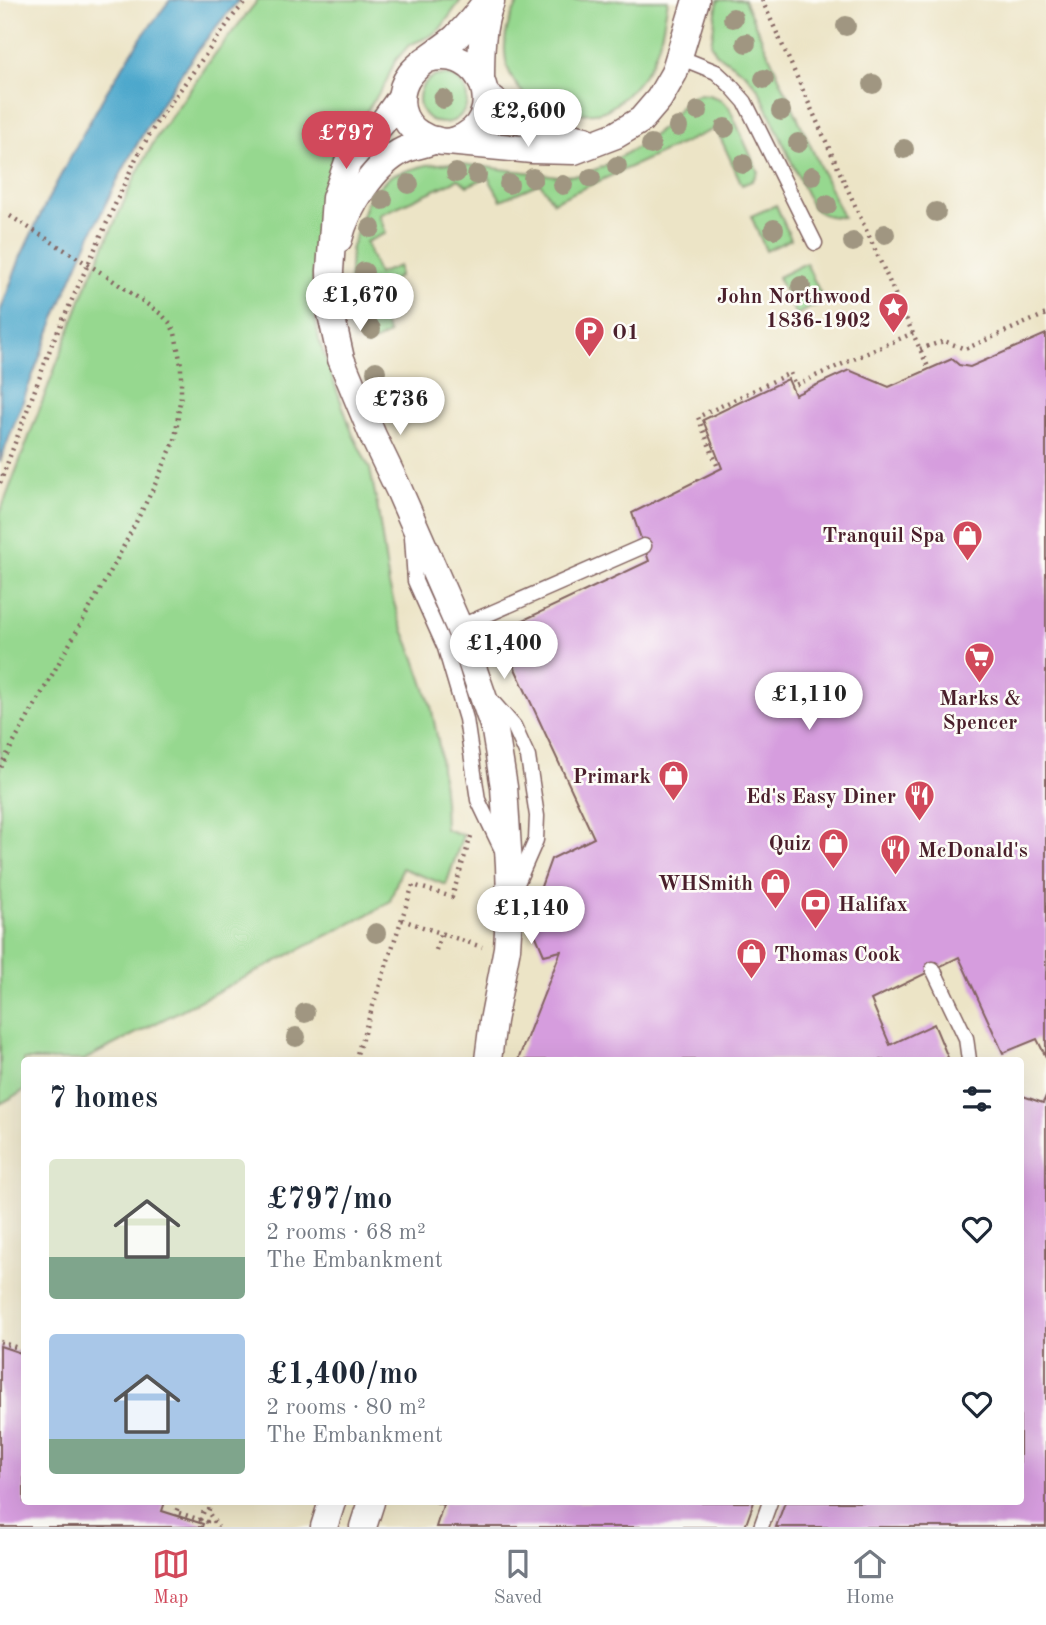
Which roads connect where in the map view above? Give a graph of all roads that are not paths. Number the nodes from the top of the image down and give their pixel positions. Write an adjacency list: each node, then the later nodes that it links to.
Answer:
1 (490, 0): 4 (street); 5 (street)
2 (696, 0): 3 (street)
3 (680, 57): 8 (street); 9 (lane)
4 (425, 61): 5 (street); 6 (street)
5 (484, 88): 7 (street); 8 (street)
6 (401, 97): 7 (street); 10 (street)
7 (442, 141): 8 (street); 10 (street)
8 (597, 142)
9 (815, 243)
10 (330, 271): 11 (street)
11 (411, 520): 13 (street); 15 (lane)
12 (644, 546): 13 (lane)
13 (459, 627): 14 (street)
14 (482, 689): 15 (street); 16 (lane)
15 (509, 865): 16 (street)
16 (510, 898): 18 (street)
17 (933, 969): 21 (lane)
18 (493, 1021): 19 (street); 20 (street)
19 (478, 1057)
20 (488, 1057)
21 (969, 1057)
22 (331, 1505): 25 (street)
23 (370, 1505): 26 (street)
24 (769, 1505): 27 (lane)
25 (324, 1527)
26 (363, 1527)
27 (761, 1527)

